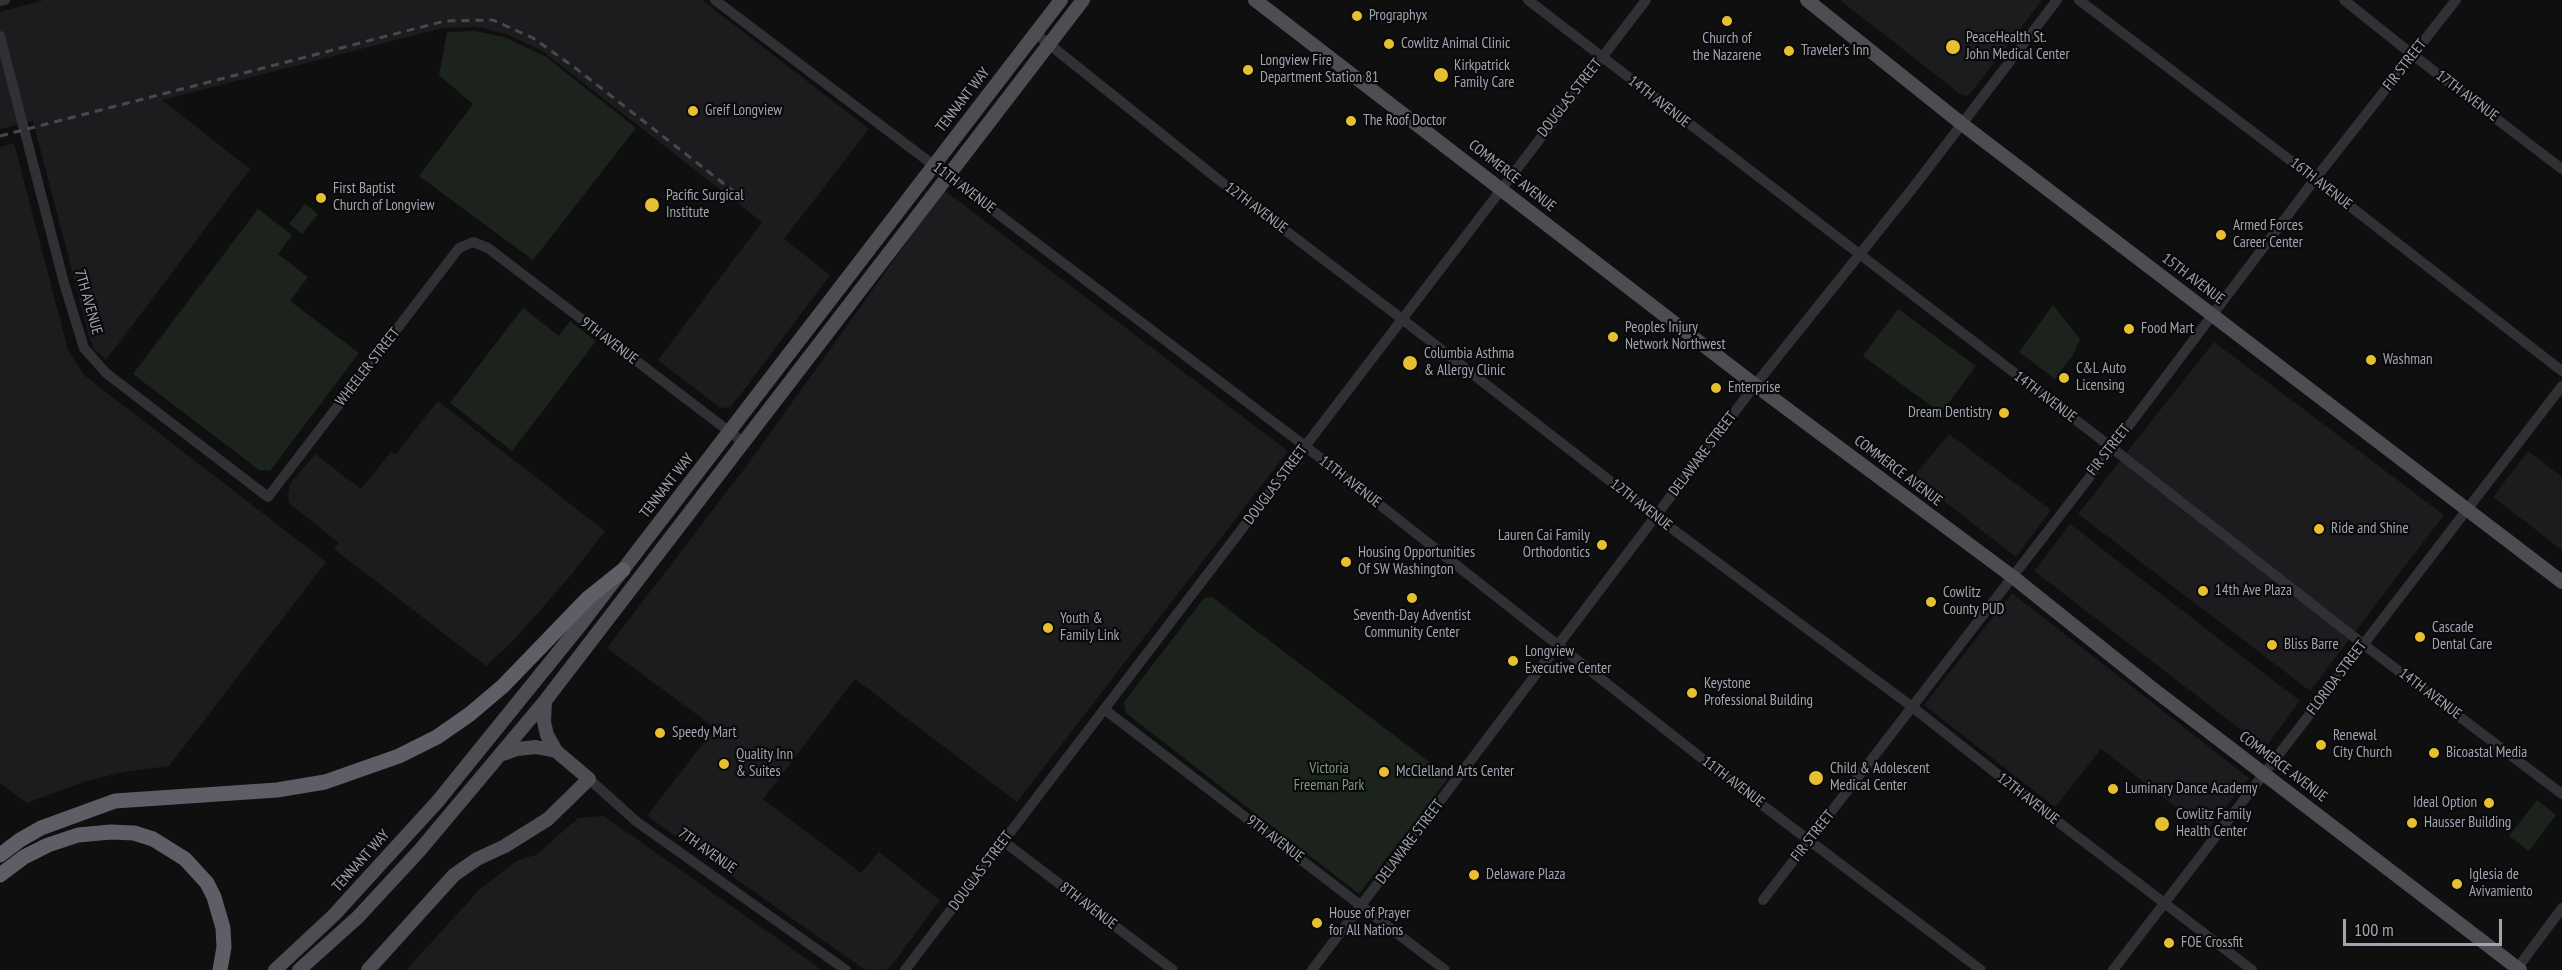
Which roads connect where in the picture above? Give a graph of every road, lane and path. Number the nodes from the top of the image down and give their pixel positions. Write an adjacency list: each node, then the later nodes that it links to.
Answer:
1 (5, 0): 13 (street)
2 (715, 0): 20 (street, 11TH AVENUE)
3 (1061, 0): 14 (main road, TENNANT WAY)
4 (1083, 0): 16 (main road)
5 (1255, 0): 24 (main road, COMMERCE AVENUE)
6 (1528, 0): 18 (street, 14TH AVENUE)
7 (1646, 0): 18 (street, DOUGLAS STREET)
8 (1807, 0): 19 (main road, 15TH AVENUE)
9 (2057, 0): 19 (street, DELAWARE STREET)
10 (2079, 0): 23 (street, 16TH AVENUE)
11 (2344, 0): 17 (street, 17TH AVENUE)
12 (2456, 0): 17 (street, FIR STREET)
13 (0, 1)
14 (1035, 33): 16 (street, 12TH AVENUE); 20 (main road, TENNANT WAY)
15 (0, 36): 36 (street, 7TH AVENUE)
16 (1049, 44): 22 (main road); 28 (street, 12TH AVENUE)
17 (2413, 55): 21 (street, 17TH AVENUE); 23 (street, FIR STREET)
18 (1602, 58): 24 (street, DOUGLAS STREET); 26 (street, 14TH AVENUE)
19 (1962, 124): 26 (street, DELAWARE STREET); 27 (main road, 15TH AVENUE)
20 (934, 165): 22 (street, 11TH AVENUE); 32 (main road, TENNANT WAY)
21 (2562, 169)
22 (948, 176): 33 (main road); 34 (street, 11TH AVENUE)
23 (2315, 179): 27 (street, FIR STREET); 29 (street, 16TH AVENUE)
24 (1501, 188): 28 (street, DOUGLAS STREET); 30 (main road, COMMERCE AVENUE)
25 (473, 242): 32 (street, 9TH AVENUE); 36 (street, WHEELER STREET)
26 (1859, 255): 30 (street, DELAWARE STREET); 35 (street, 14TH AVENUE)
27 (2213, 314): 35 (street, FIR STREET); 37 (main road, 15TH AVENUE)
28 (1402, 319): 34 (street, DOUGLAS STREET); 38 (street, 12TH AVENUE)
29 (2562, 371)
30 (1755, 385): 38 (street, DELAWARE STREET); 40 (main road, COMMERCE AVENUE)
31 (2562, 386): 37 (street, FLORIDA STREET)
32 (729, 432): 33 (street, 9TH AVENUE); 39 (main road, TENNANT WAY)
33 (743, 442): 44 (main road)
34 (1305, 446): 43 (street, 11TH AVENUE); 46 (street, DOUGLAS STREET)
35 (2112, 448): 40 (street, FIR STREET); 42 (street, 14TH AVENUE)
36 (268, 497)
37 (2466, 510): 41 (main road, 15TH AVENUE); 42 (street, FLORIDA STREET)
38 (1655, 516): 43 (street, DELAWARE STREET); 45 (street, 12TH AVENUE)
39 (623, 570): 54 (highway); 62 (main road, TENNANT WAY)
40 (2013, 577): 45 (street, FIR STREET); 49 (main road, COMMERCE AVENUE)
41 (2562, 582)
42 (2363, 644): 49 (street, FLORIDA STREET); 51 (street, 14TH AVENUE)
43 (1559, 646): 52 (street, 11TH AVENUE); 58 (street, DELAWARE STREET)
44 (545, 701): 47 (main road); 48 (main road)
45 (1911, 706): 52 (street, FIR STREET); 57 (street, 12TH AVENUE)
46 (1104, 709): 53 (street, DOUGLAS STREET); 58 (street, 9TH AVENUE)
47 (556, 751): 48 (main road); 50 (main road, 7TH AVENUE)
48 (501, 755): 63 (main road)
49 (2264, 772): 57 (street, FLORIDA STREET); 60 (main road, COMMERCE AVENUE)
50 (589, 779): 64 (main road); 65 (street, 7TH AVENUE)
51 (2562, 794)
52 (1810, 840): 56 (street, FIR STREET); 70 (street, 11TH AVENUE)
53 (1004, 841): 66 (street, DOUGLAS STREET); 67 (street, 8TH AVENUE)
54 (0, 855)
55 (0, 875): 61 (highway)
56 (1763, 900)
57 (2165, 903): 71 (street, FLORIDA STREET); 72 (street, 12TH AVENUE)
58 (1362, 905): 68 (street, DELAWARE STREET); 69 (street, 9TH AVENUE)
59 (2562, 908): 60 (street)
60 (2518, 969)
61 (220, 970)
62 (274, 970)
63 (299, 970)
64 (368, 970)
65 (846, 970)
66 (905, 970)
67 (1173, 970)
68 (1312, 970)
69 (1445, 970)
70 (1981, 970)
71 (2113, 970)
72 (2252, 970)

